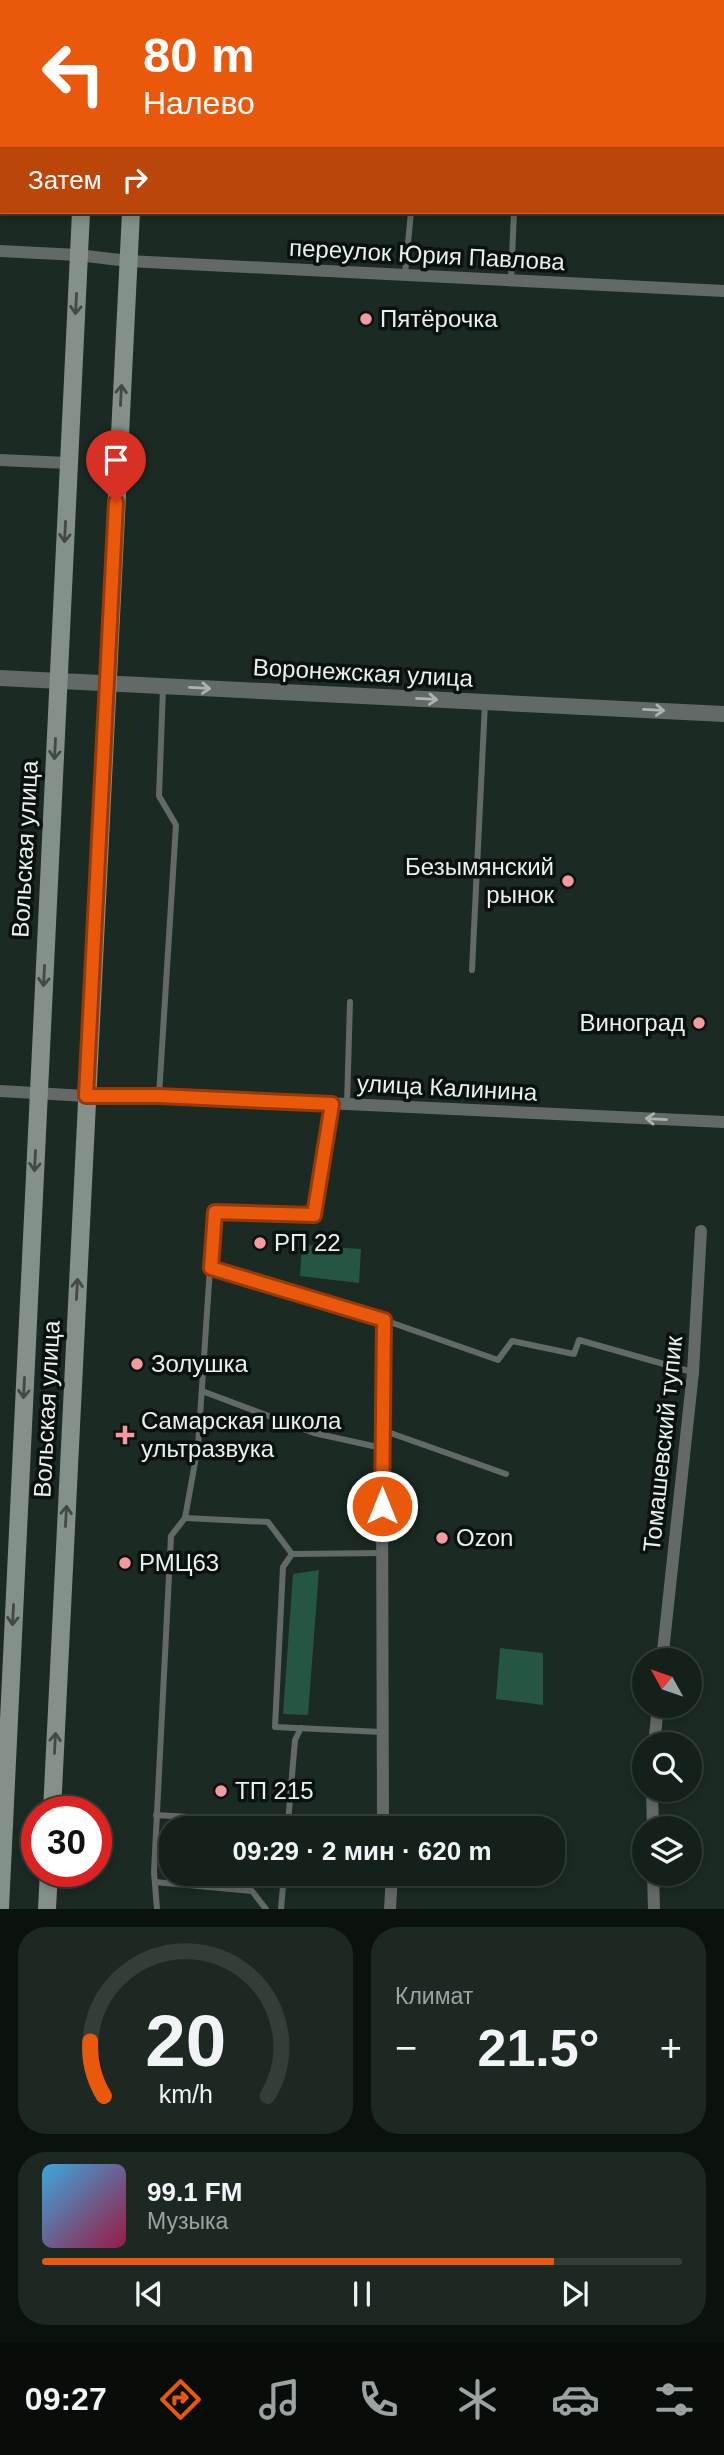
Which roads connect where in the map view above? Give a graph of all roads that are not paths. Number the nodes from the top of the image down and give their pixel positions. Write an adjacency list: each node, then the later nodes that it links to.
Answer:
1 (80, 214): 6 (main road, Вольская улица)
2 (131, 214): 7 (main road, Вольская улица)
3 (411, 214): 8 (lane)
4 (514, 214): 9 (lane)
5 (0, 251): 6 (street, переулок Юрия Павлова)
6 (78, 255): 7 (street, переулок Юрия Павлова); 12 (main road, Вольская улица, one-way to 12)
7 (128, 261): 8 (street, переулок Юрия Павлова); 15 (main road, Вольская улица, one-way to 7)
8 (405, 274): 9 (street, переулок Юрия Павлова)
9 (511, 280): 10 (street, переулок Юрия Павлова)
10 (724, 291)
11 (0, 460): 12 (street)
12 (68, 463): 14 (main road, Вольская улица, one-way to 14)
13 (0, 678): 14 (street, Воронежская улица)
14 (58, 681): 15 (street, Воронежская улица); 22 (main road, Вольская улица, one-way to 22)
15 (107, 683): 16 (street, Воронежская улица); 23 (main road, Вольская улица)
16 (163, 686): 17 (street, Воронежская улица, one-way to 17); 24 (lane)
17 (485, 702): 18 (street, Воронежская улица, one-way to 18); 19 (lane)
18 (724, 714)
19 (472, 970)
20 (350, 1002): 26 (lane)
21 (0, 1091): 22 (street, улица Калинина)
22 (38, 1092): 23 (street, улица Калинина); 43 (main road, Вольская улица, one-way to 43)
23 (86, 1096): 24 (street, улица Калинина); 44 (main road, Вольская улица, one-way to 23)
24 (159, 1096): 25 (street, улица Калинина)
25 (332, 1104): 26 (street, улица Калинина); 29 (lane)
26 (348, 1104): 27 (street, улица Калинина, one-way to 26)
27 (724, 1122)
28 (701, 1231): 31 (street, Томашевский тупик)
29 (211, 1268): 30 (lane); 32 (lane)
30 (384, 1320): 31 (lane); 33 (lane)
31 (693, 1372): 40 (street, Томашевский тупик)
32 (202, 1391): 34 (lane); 37 (lane)
33 (382, 1430): 34 (lane); 35 (lane)
34 (382, 1448): 36 (lane)
35 (506, 1474)
36 (382, 1482): 38 (street)
37 (185, 1518): 39 (lane); 45 (lane)
38 (382, 1553): 39 (lane); 42 (street)
39 (292, 1554): 41 (lane)
40 (663, 1648)
41 (301, 1728): 42 (lane); 47 (lane)
42 (382, 1732): 48 (street)
43 (3, 1796): 54 (main road, Вольская улица)
44 (53, 1796)
45 (156, 1815): 46 (lane); 49 (lane)
46 (168, 1816)
47 (289, 1816)
48 (383, 1816)
49 (155, 1882): 56 (lane); 57 (lane)
50 (283, 1886): 58 (lane)
51 (391, 1886): 59 (street)
52 (653, 1886): 60 (street)
53 (48, 1887): 55 (main road)
54 (0, 1908)
55 (47, 1909)
56 (157, 1909)
57 (266, 1909)
58 (281, 1909)
59 (390, 1909)
60 (654, 1909)

